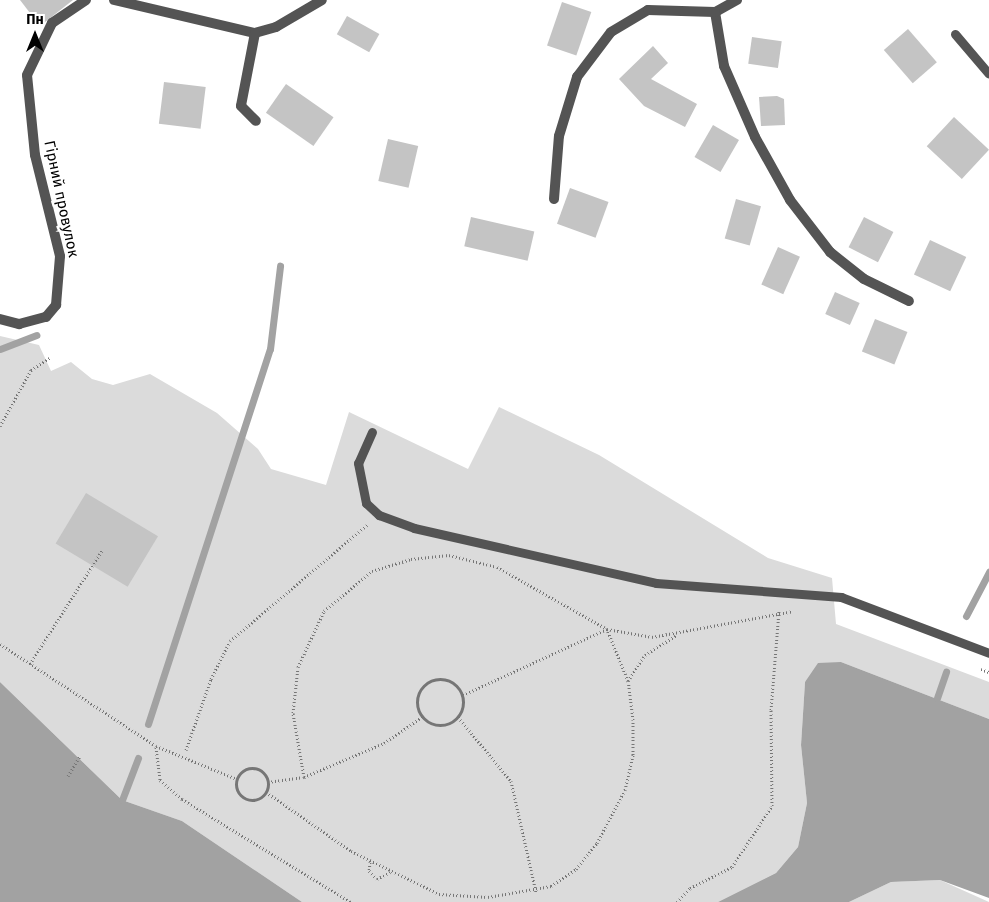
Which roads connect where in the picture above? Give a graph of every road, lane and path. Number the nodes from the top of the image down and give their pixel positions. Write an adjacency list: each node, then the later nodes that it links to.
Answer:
1 (86, 0): 12 (street, Гірний провулок)
2 (114, 0): 6 (street)
3 (322, 0): 6 (street)
4 (737, 0): 5 (street)
5 (715, 12): 10 (street); 11 (street)
6 (255, 33): 9 (street)
7 (955, 34): 8 (lane)
8 (989, 74)
9 (256, 121)
10 (554, 199)
11 (909, 301)
12 (0, 319)
13 (50, 357): 14 (path)
14 (0, 426)
15 (372, 432): 16 (lane)
16 (379, 515): 23 (lane); 32 (path)
17 (103, 549): 24 (path)
18 (779, 611): 19 (path); 21 (path); 43 (path)
19 (796, 611)
20 (607, 629): 21 (path); 27 (path); 28 (path); 35 (path)
21 (678, 635): 27 (path)
22 (0, 644): 24 (path)
23 (989, 653)
24 (30, 664): 31 (path)
25 (971, 664): 26 (path)
26 (989, 672)
27 (628, 681): 41 (path)
28 (463, 695): 29 (path); 30 (path)
29 (422, 717): 30 (path); 35 (path)
30 (458, 717): 41 (path)
31 (156, 746): 36 (path); 42 (path)
32 (186, 750)
33 (80, 756): 34 (path)
34 (68, 776)
35 (304, 778): 37 (path)
36 (237, 779): 37 (path); 38 (path)
37 (268, 782): 38 (path)
38 (266, 792): 39 (path)
39 (370, 862): 40 (path); 40 (path)
40 (390, 872): 41 (path)
41 (536, 892)
42 (350, 902)
43 (677, 902)

